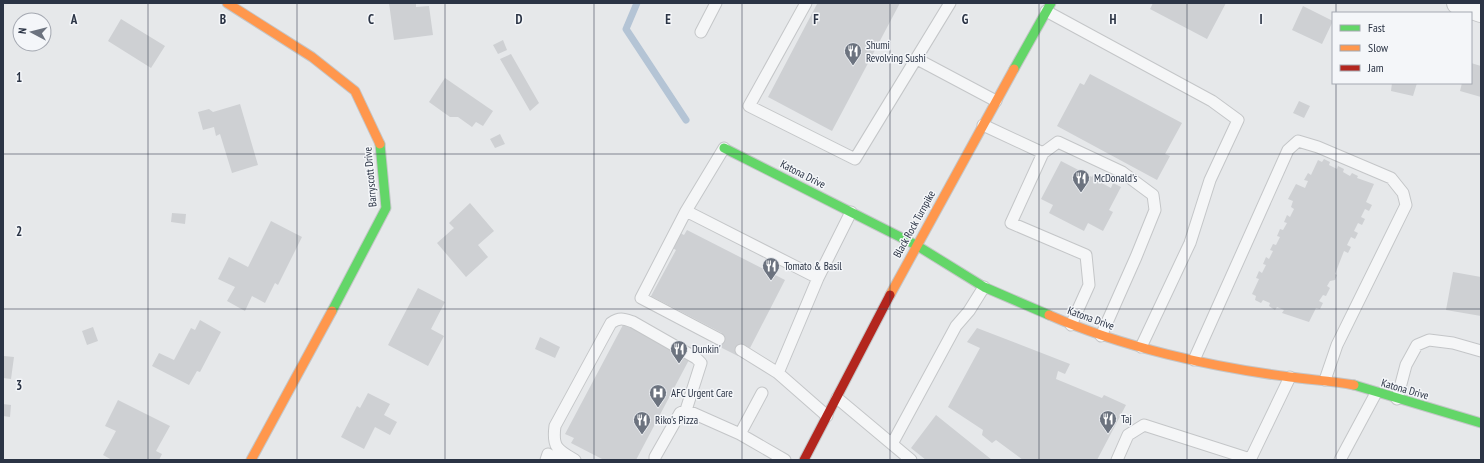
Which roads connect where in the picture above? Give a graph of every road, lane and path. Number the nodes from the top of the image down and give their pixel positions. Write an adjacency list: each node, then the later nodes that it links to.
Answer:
1 (227, 3): 38 (street, Barryscott Drive)
2 (716, 3): 8 (lane)
3 (806, 3): 9 (lane)
4 (950, 3): 9 (lane)
5 (1458, 3): 7 (street)
6 (1048, 7): 10 (street, Black Rock Turnpike); 22 (lane)
7 (1481, 11)
8 (701, 32)
9 (917, 59): 10 (lane)
10 (996, 101): 11 (street, Black Rock Turnpike)
11 (983, 125): 13 (lane); 16 (street, Black Rock Turnpike)
12 (724, 148): 14 (lane); 15 (street, Katona Drive)
13 (1043, 153): 19 (lane); 20 (lane)
14 (686, 211): 17 (lane); 21 (lane)
15 (851, 212): 16 (street, Katona Drive); 17 (lane)
16 (916, 246): 18 (street, Katona Drive); 31 (street, Black Rock Turnpike)
17 (818, 278): 26 (lane)
18 (984, 287): 19 (street, Katona Drive); 37 (lane)
19 (1071, 325): 20 (street, Katona Drive)
20 (1101, 336): 22 (street, Katona Drive)
21 (719, 339)
22 (1141, 347): 25 (street, Katona Drive)
23 (741, 350): 26 (lane)
24 (1481, 351): 32 (lane)
25 (1194, 360): 27 (street, Katona Drive); 28 (lane)
26 (778, 373): 34 (lane)
27 (1290, 377): 28 (street, Katona Drive); 47 (lane)
28 (1325, 380): 30 (street, Katona Drive)
29 (762, 393): 36 (lane)
30 (1376, 393): 32 (street, Katona Drive); 48 (lane)
31 (837, 398): 34 (street, Black Rock Turnpike); 37 (lane)
32 (1397, 399): 35 (street, Katona Drive)
33 (686, 410): 36 (lane); 41 (lane); 42 (lane)
34 (827, 416): 44 (street, Black Rock Turnpike)
35 (1481, 423)
36 (740, 434): 43 (lane)
37 (892, 444): 45 (lane)
38 (251, 460)
39 (546, 460): 40 (lane)
40 (559, 460)
41 (575, 460)
42 (656, 460)
43 (785, 460)
44 (804, 460)
45 (910, 460)
46 (1117, 460): 47 (lane)
47 (1250, 460)
48 (1340, 460)

